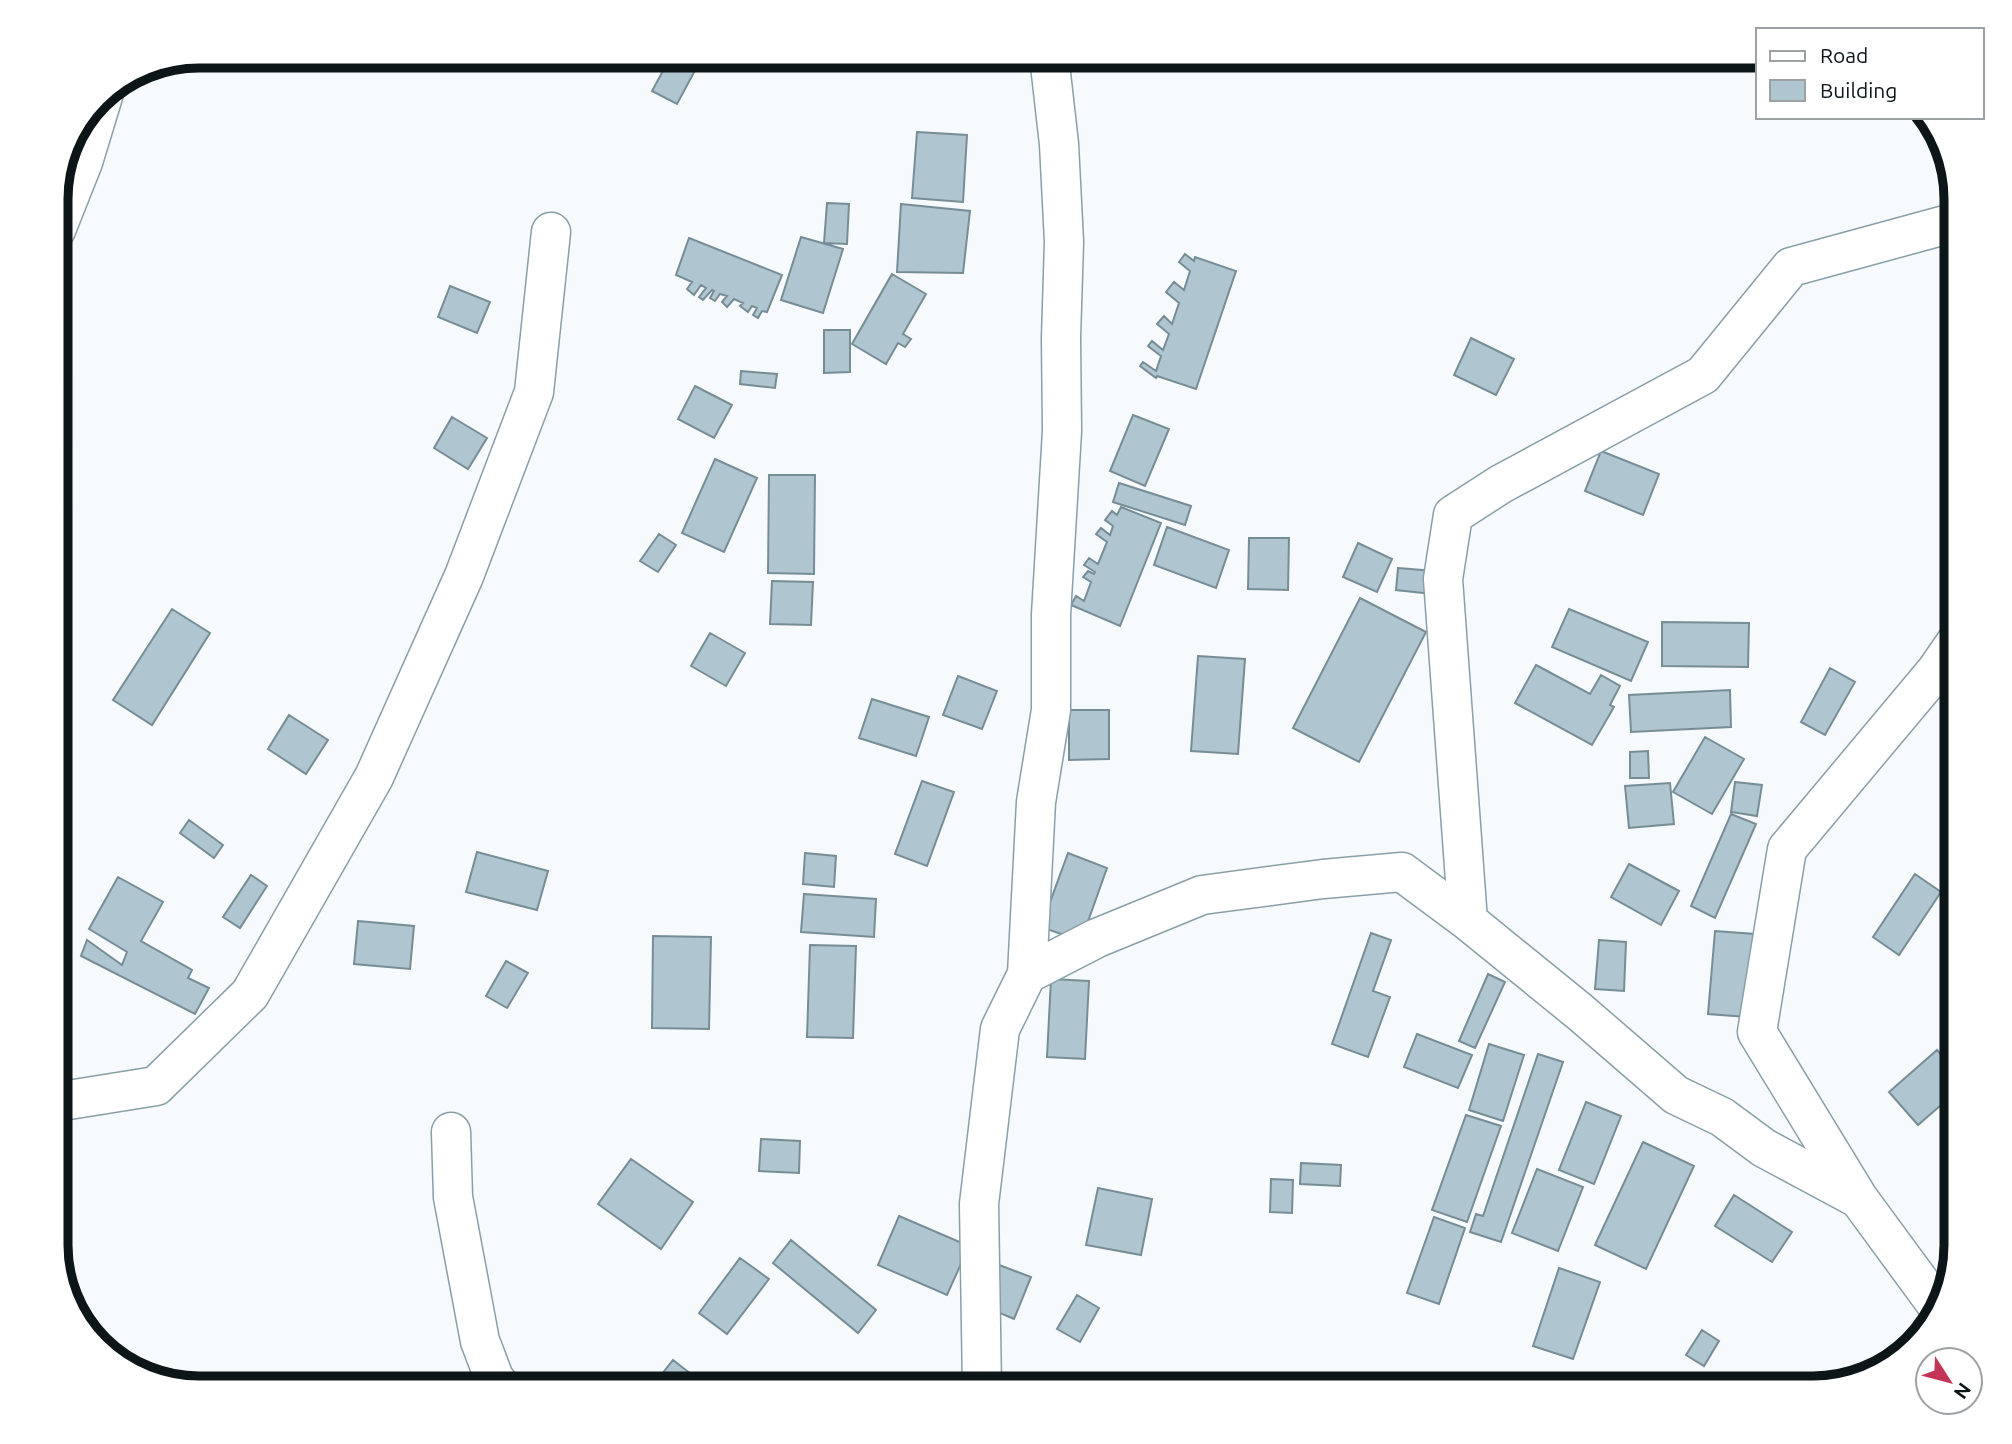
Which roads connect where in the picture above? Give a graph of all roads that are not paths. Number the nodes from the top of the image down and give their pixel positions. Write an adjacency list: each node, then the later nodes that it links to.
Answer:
1 (1050, 68): 8 (street)
2 (97, 117): 3 (street)
3 (69, 197)
4 (1944, 225): 7 (street)
5 (551, 232): 9 (street)
6 (1944, 659): 11 (street)
7 (1468, 920): 8 (street); 11 (street)
8 (1027, 974): 14 (street)
9 (69, 1100)
10 (452, 1132): 13 (street)
11 (1859, 1199): 12 (street)
12 (1932, 1299)
13 (493, 1376)
14 (982, 1376)

